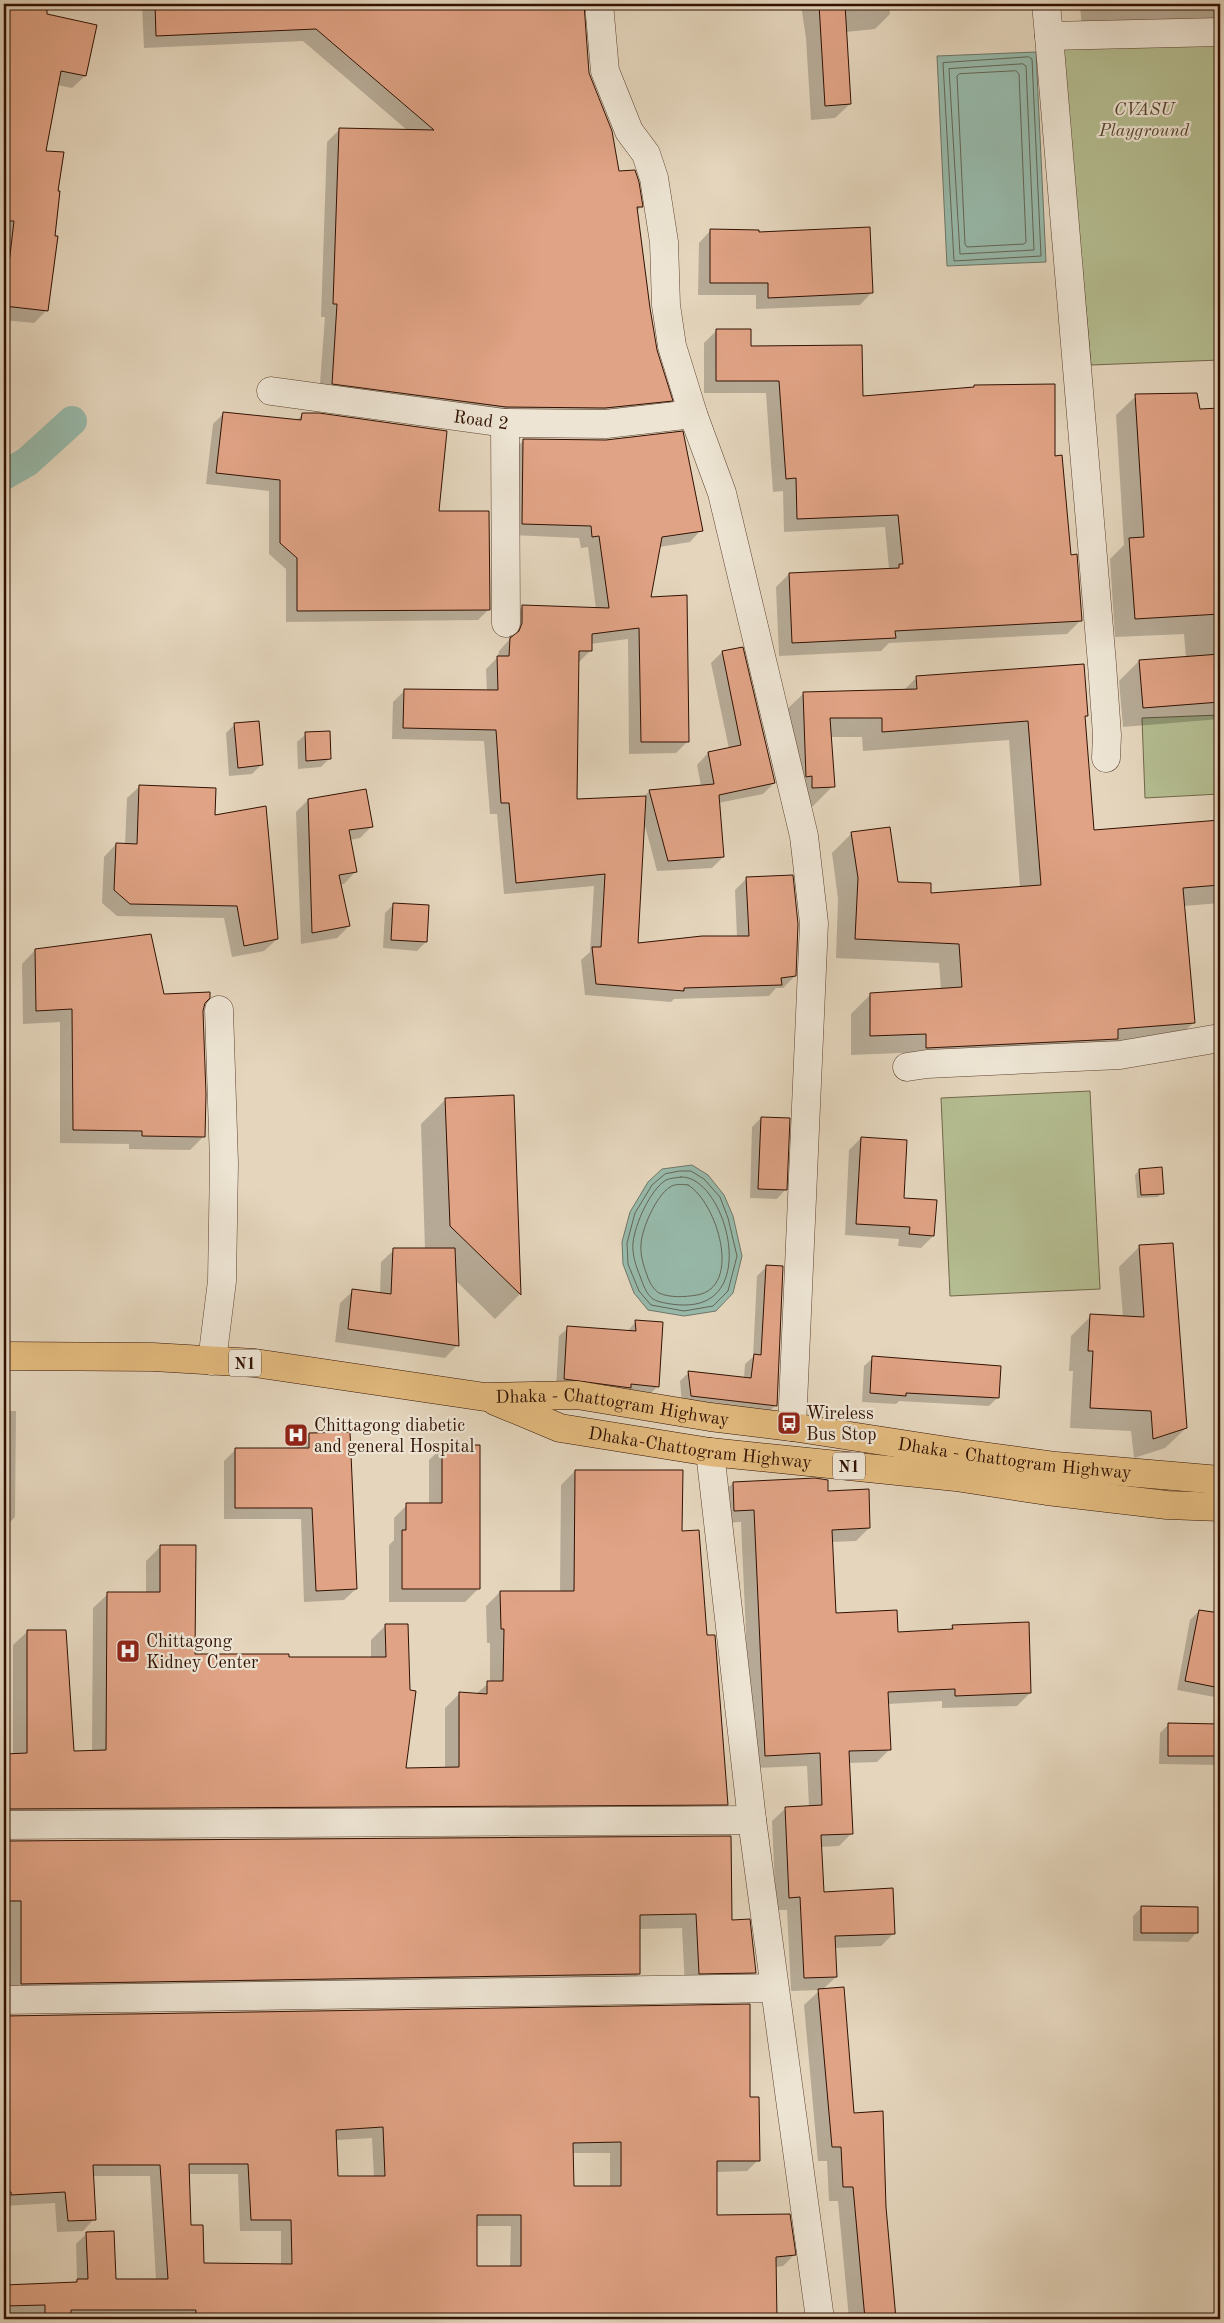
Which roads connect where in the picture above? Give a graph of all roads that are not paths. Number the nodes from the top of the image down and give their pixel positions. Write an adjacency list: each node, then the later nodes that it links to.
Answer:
1 (599, 4): 6 (street)
2 (1046, 4): 4 (street)
3 (1220, 32): 4 (street)
4 (1049, 36): 9 (street)
5 (270, 392): 7 (street, Road 2)
6 (693, 414): 7 (street, Road 2); 16 (street)
7 (505, 423): 8 (street)
8 (506, 623)
9 (1106, 758)
10 (219, 1010): 14 (street)
11 (1220, 1038): 12 (street)
12 (907, 1067)
13 (4, 1356): 14 (highway, Dhaka - Chattogram Highway / N1)
14 (212, 1361): 15 (highway, Dhaka - Chattogram Highway / N1)
15 (485, 1397): 16 (highway, Dhaka - Chattogram Highway / N1); 17 (highway, Dhaka-Chattogram Highway / N1)
16 (792, 1427): 18 (highway, Dhaka - Chattogram Highway / N1)
17 (710, 1452): 19 (highway, Dhaka-Chattogram Highway / N1); 20 (street)
18 (1220, 1480)
19 (1220, 1507)
20 (752, 1820): 21 (street); 22 (street)
21 (4, 1825)
22 (774, 1988): 23 (street); 24 (street)
23 (4, 2000)
24 (820, 2319)

